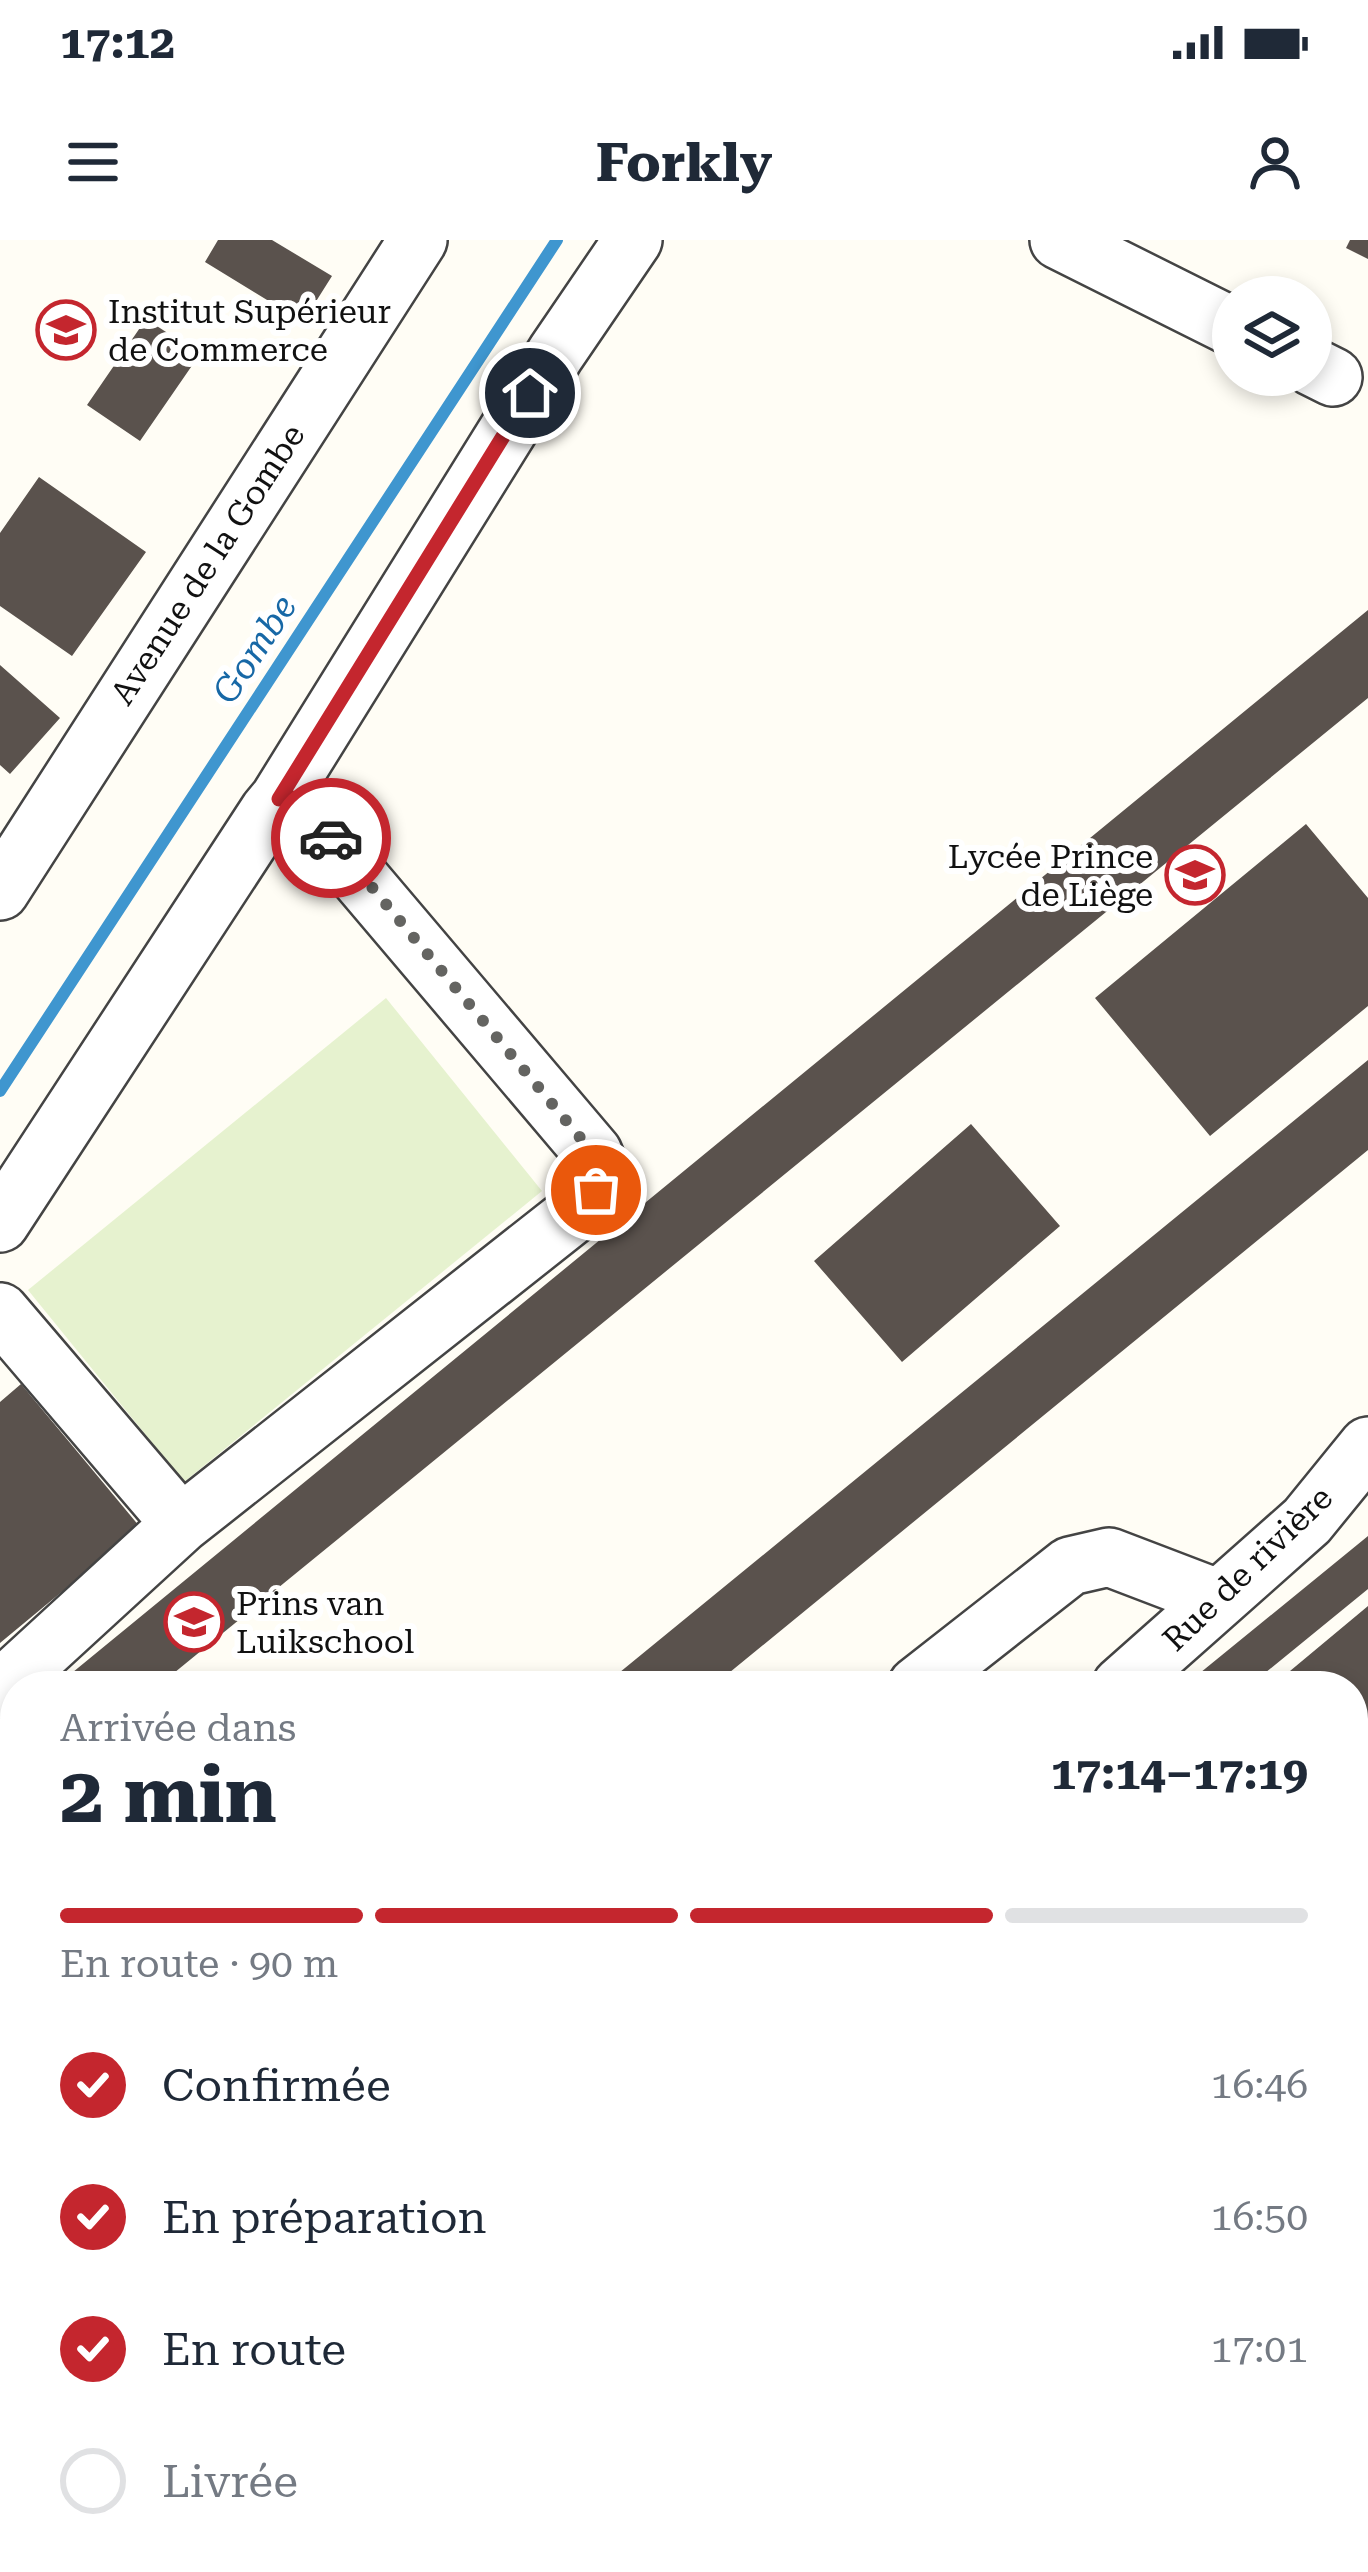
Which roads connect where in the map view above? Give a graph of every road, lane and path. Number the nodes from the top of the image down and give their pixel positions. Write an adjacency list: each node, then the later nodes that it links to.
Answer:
1 (418, 240): 6 (street, Avenue de la Gombe)
2 (633, 240): 5 (street)
3 (1059, 240): 4 (street)
4 (1212, 316)
5 (279, 799): 7 (street); 10 (street)
6 (0, 891)
7 (0, 1223)
8 (0, 1312): 10 (street)
9 (1368, 1445): 11 (street, Rue de rivière)
10 (181, 1524): 12 (street)
11 (1219, 1599): 13 (street); 14 (street, Rue de rivière)
12 (21, 1671)
13 (935, 1671)
14 (1144, 1671)

